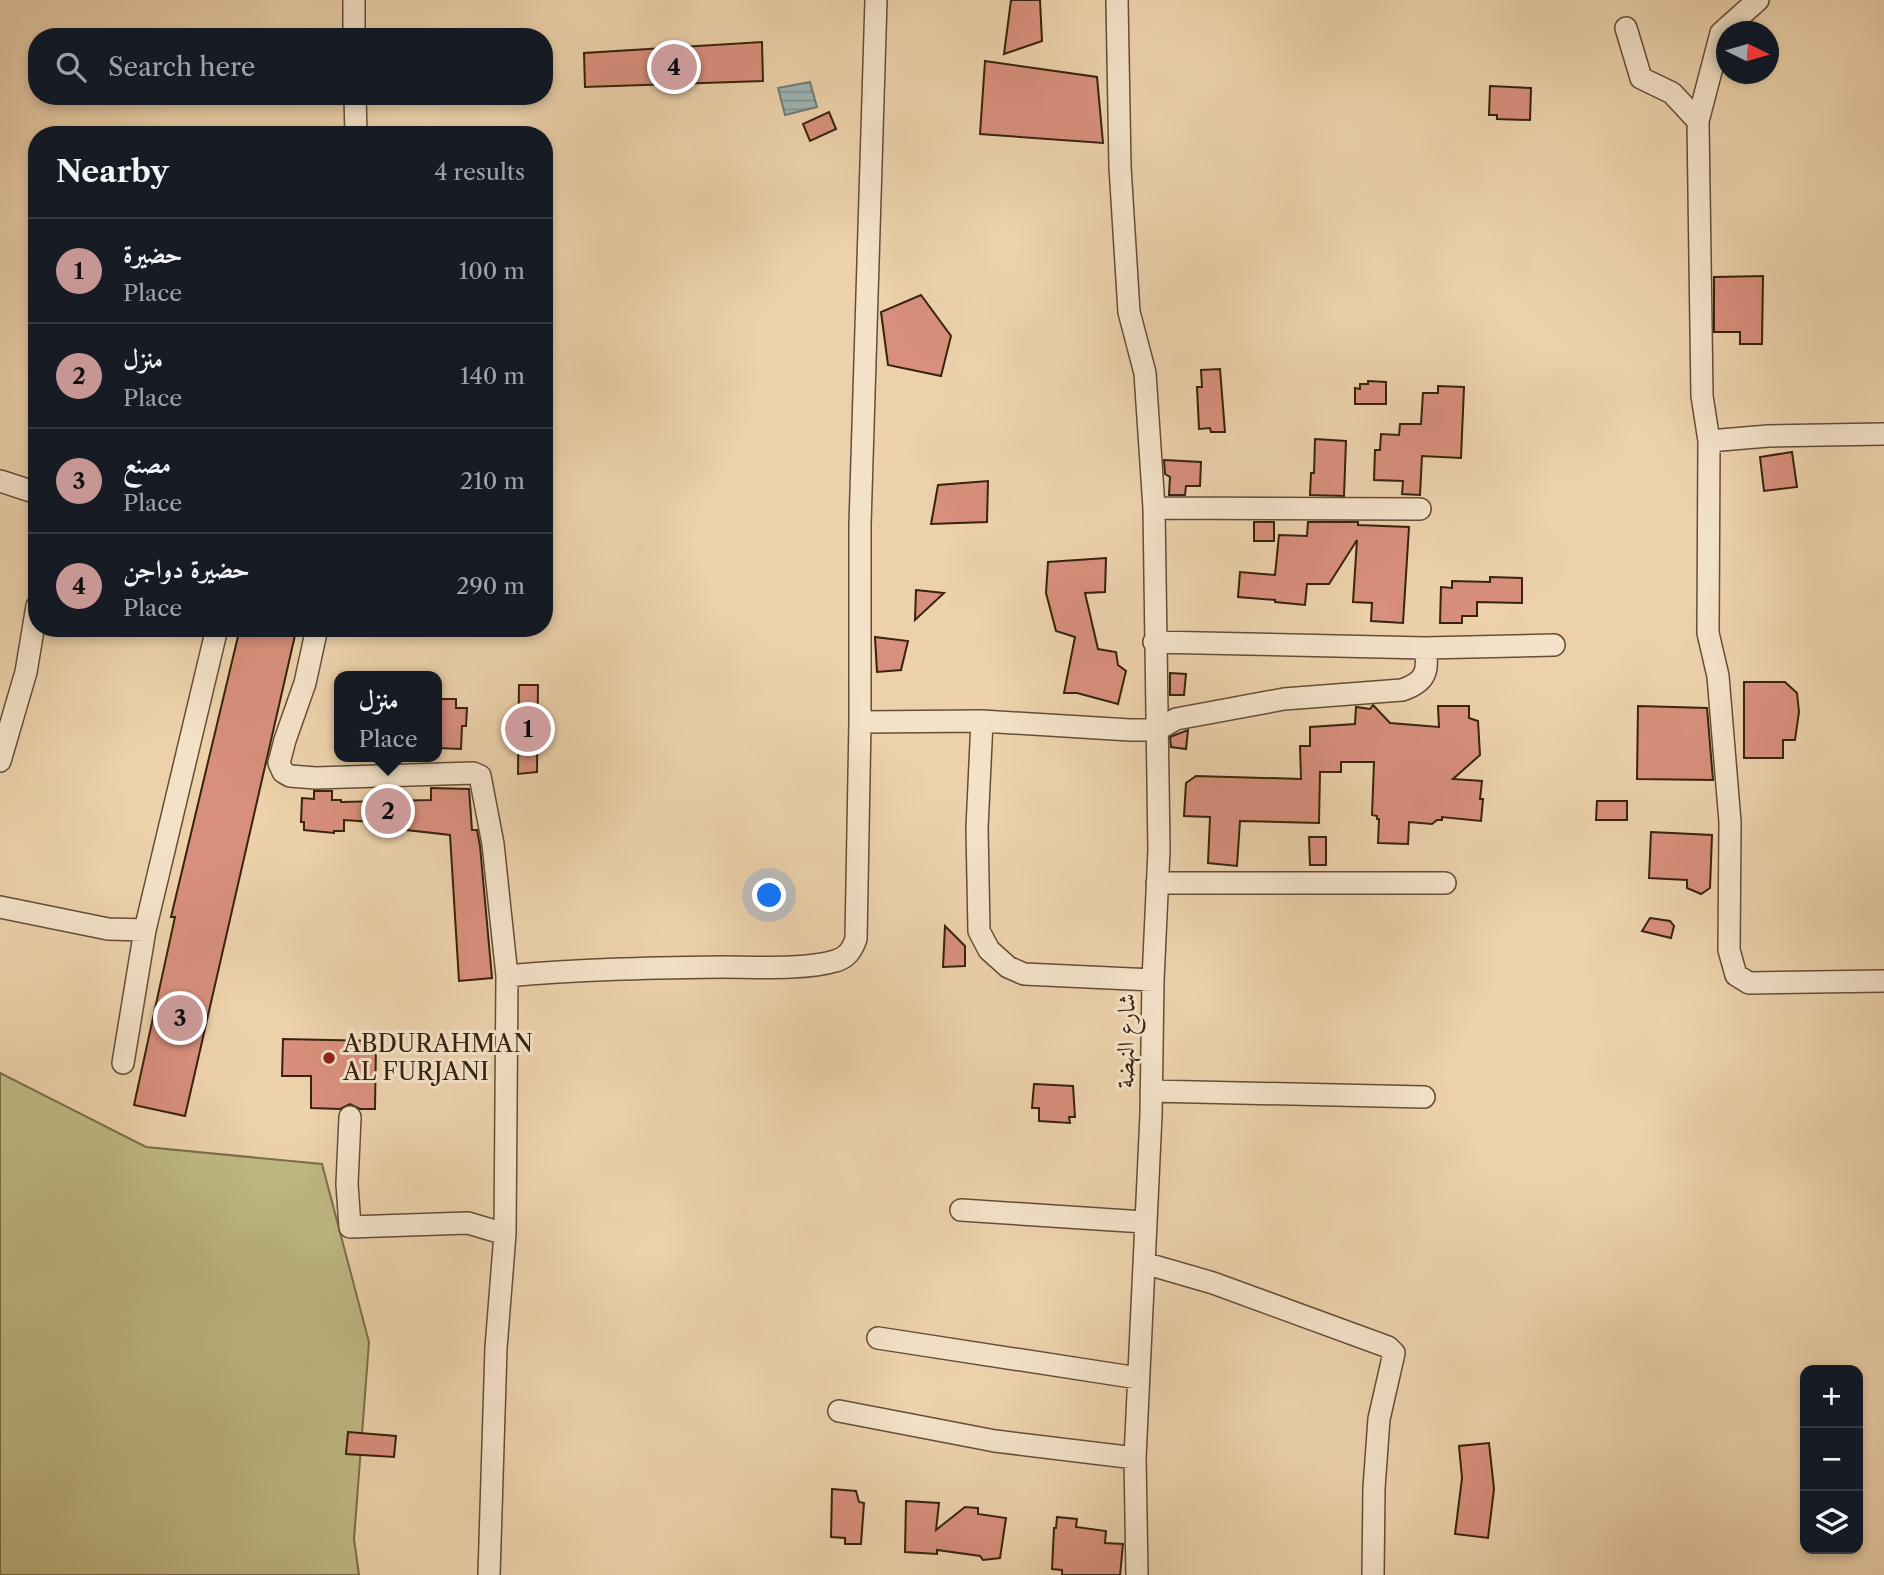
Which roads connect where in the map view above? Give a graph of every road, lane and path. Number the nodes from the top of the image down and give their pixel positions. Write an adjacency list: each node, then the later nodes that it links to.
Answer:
1 (354, 0): 5 (street)
2 (876, 0): 23 (street)
3 (1117, 0): 14 (street, شارع النهضة)
4 (1758, 0): 8 (street)
5 (354, 28)
6 (1626, 28): 8 (street)
7 (355, 105): 9 (street)
8 (1698, 121): 11 (street)
9 (356, 126)
10 (1884, 434): 11 (street)
11 (1709, 441): 32 (street)
12 (0, 481): 13 (street)
13 (28, 490)
14 (1154, 508): 15 (street); 19 (street, شارع النهضة)
15 (1420, 509)
16 (32, 637): 25 (street)
17 (215, 637): 29 (street)
18 (315, 637): 30 (street)
19 (1154, 642): 21 (street); 24 (street, شارع النهضة)
20 (1554, 645): 21 (street)
21 (1425, 648): 24 (street)
22 (982, 721): 23 (street); 24 (street); 31 (street)
23 (860, 722): 30 (street)
24 (1157, 730): 26 (street, شارع النهضة)
25 (0, 761)
26 (1157, 883): 27 (street); 31 (street, شارع النهضة)
27 (1446, 883)
28 (0, 907): 29 (street)
29 (145, 930): 33 (street)
30 (507, 976): 39 (street)
31 (1153, 981): 34 (street, شارع النهضة)
32 (1884, 981)
33 (123, 1063)
34 (1151, 1091): 35 (street); 38 (street, شارع النهضة)
35 (1424, 1097)
36 (350, 1117): 39 (street)
37 (961, 1210): 38 (street)
38 (1144, 1222): 40 (street, شارع النهضة)
39 (505, 1234): 45 (street)
40 (1144, 1263): 42 (street, شارع النهضة); 47 (street)
41 (878, 1338): 42 (street)
42 (1138, 1378): 44 (street, شارع النهضة)
43 (839, 1411): 44 (street)
44 (1135, 1458): 46 (street, شارع النهضة)
45 (489, 1575)
46 (1137, 1575)
47 (1373, 1575)

